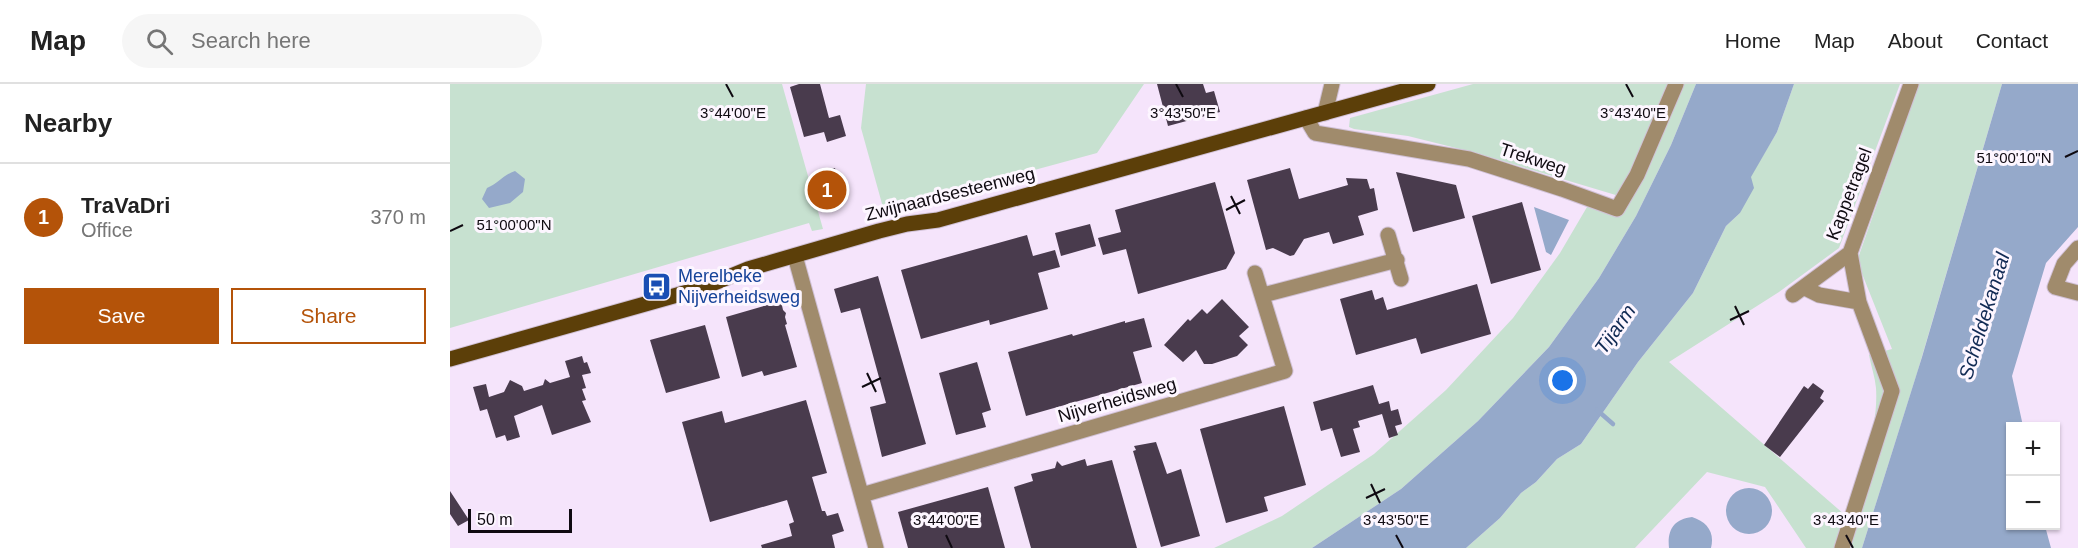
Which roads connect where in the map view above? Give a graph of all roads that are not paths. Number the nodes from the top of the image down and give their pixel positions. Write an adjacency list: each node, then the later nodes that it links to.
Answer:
1 (1332, 84): 5 (street)
2 (1428, 84): 5 (main road, Zwijnaardsesteenweg)
3 (1676, 84): 6 (street, Trekweg)
4 (1911, 84): 9 (street, Kappetragel)
5 (1325, 113): 6 (main road, Zwijnaardsesteenweg)
6 (1306, 118): 10 (main road, Zwijnaardsesteenweg)
7 (1388, 235): 11 (street)
8 (2078, 248): 14 (street)
9 (1850, 253): 16 (street); 16 (street, Kappetragel)
10 (795, 256): 17 (main road, Zwijnaardsesteenweg); 18 (street)
11 (1397, 260): 13 (street); 15 (street)
12 (1255, 273): 15 (street, Nijverheidsweg)
13 (1401, 279)
14 (2078, 293)
15 (1263, 295): 18 (street, Nijverheidsweg)
16 (1859, 302): 20 (street)
17 (450, 359)
18 (862, 495): 19 (street)
19 (876, 548)
20 (1842, 548)

